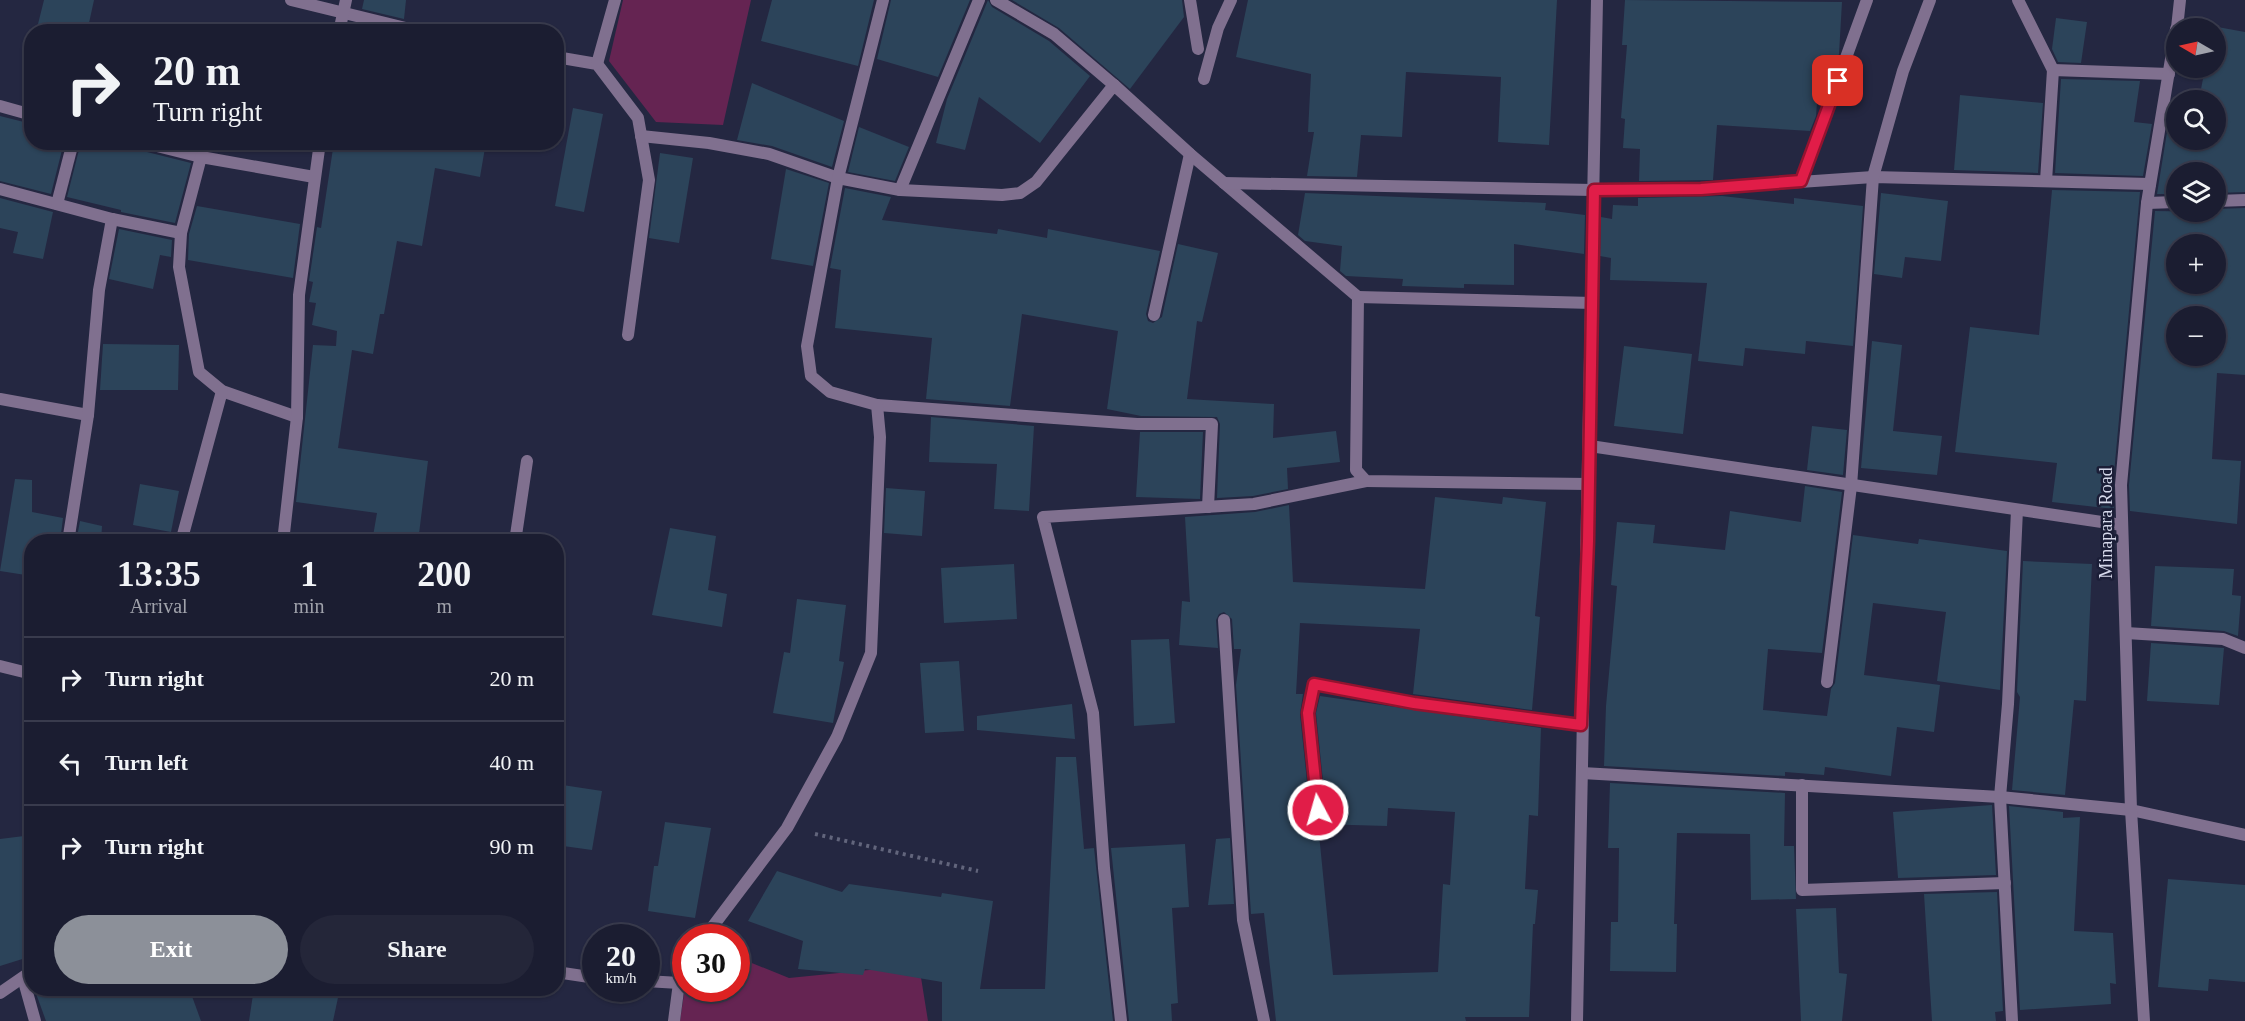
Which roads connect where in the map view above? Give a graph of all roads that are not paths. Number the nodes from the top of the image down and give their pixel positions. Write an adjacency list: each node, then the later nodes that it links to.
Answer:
1 (291, 0): 13 (street)
2 (615, 0): 19 (street)
3 (883, 0): 35 (street)
4 (978, 0): 41 (street)
5 (996, 0): 24 (street)
6 (1190, 0): 17 (street)
7 (1231, 0): 23 (street)
8 (1597, 0): 42 (street)
9 (1867, 0): 36 (street)
10 (1930, 0): 34 (street)
11 (2018, 0): 20 (street)
12 (2180, 0): 14 (street, Minapara Road)
13 (344, 6): 15 (street); 16 (street)
14 (2178, 18)
15 (341, 24)
16 (398, 24)
17 (1198, 49)
18 (564, 58): 19 (street)
19 (597, 64): 27 (street)
20 (2053, 70): 21 (street); 37 (street)
21 (2166, 74)
22 (2168, 78): 39 (street, Minapara Road)
23 (1204, 79)
24 (1114, 85): 31 (street); 41 (street)
25 (0, 106): 26 (street)
26 (24, 113)
27 (641, 136): 35 (street); 53 (street)
28 (71, 150): 47 (street)
29 (173, 150): 32 (street)
30 (319, 150): 33 (street)
31 (1191, 154): 38 (street); 52 (street)
32 (201, 157): 33 (street); 49 (street)
33 (314, 177): 58 (street)
34 (1873, 177): 36 (street); 37 (street); 63 (street)
35 (838, 178): 41 (street); 56 (street)
36 (1801, 181): 42 (street)
37 (2046, 181): 39 (street)
38 (1224, 183): 42 (street); 50 (street)
39 (2150, 184): 46 (street, Minapara Road)
40 (0, 189): 47 (street)
41 (900, 190)
42 (1594, 190): 51 (street)
43 (2245, 200): 44 (street)
44 (2226, 201)
45 (2166, 202): 46 (street)
46 (2147, 203): 66 (street, Minapara Road)
47 (57, 204): 48 (street)
48 (112, 219): 49 (street); 57 (street)
49 (181, 233): 54 (street)
50 (1358, 297): 51 (street); 61 (street)
51 (1593, 303): 59 (street)
52 (1154, 315)
53 (628, 335)
54 (222, 391): 58 (street); 68 (street)
55 (0, 399): 57 (street)
56 (878, 405): 64 (street); 85 (street)
57 (88, 415): 67 (street)
58 (297, 417): 69 (street)
59 (1590, 446): 62 (street); 63 (street)
60 (527, 460): 70 (street)
61 (1366, 481): 62 (street); 64 (street)
62 (1589, 484): 77 (street)
63 (1851, 486): 65 (street); 76 (street)
64 (1208, 507): 94 (street)
65 (2018, 510): 66 (street); 80 (street)
66 (2122, 525): 72 (street, Minapara Road)
67 (69, 534)
68 (183, 534)
69 (284, 534)
70 (516, 534)
71 (1224, 620): 95 (street)
72 (2126, 633): 73 (street); 82 (street, Minapara Road)
73 (2245, 648)
74 (0, 666): 75 (street)
75 (24, 672)
76 (1827, 682)
77 (1581, 725): 78 (street); 81 (street)
78 (1582, 772): 79 (street); 96 (street)
79 (1802, 785): 80 (street); 84 (street)
80 (2000, 797): 82 (street); 84 (street)
81 (1318, 810)
82 (2131, 810): 83 (street); 98 (street, Minapara Road)
83 (2245, 836)
84 (2005, 883): 97 (street)
85 (715, 924)
86 (564, 973): 88 (street)
87 (24, 976): 89 (street)
88 (582, 976)
89 (0, 993)
90 (30, 996): 92 (street)
91 (677, 1002): 93 (street)
92 (34, 1021)
93 (674, 1021)
94 (1121, 1021)
95 (1264, 1021)
96 (1576, 1021)
97 (2012, 1021)
98 (2144, 1021)

